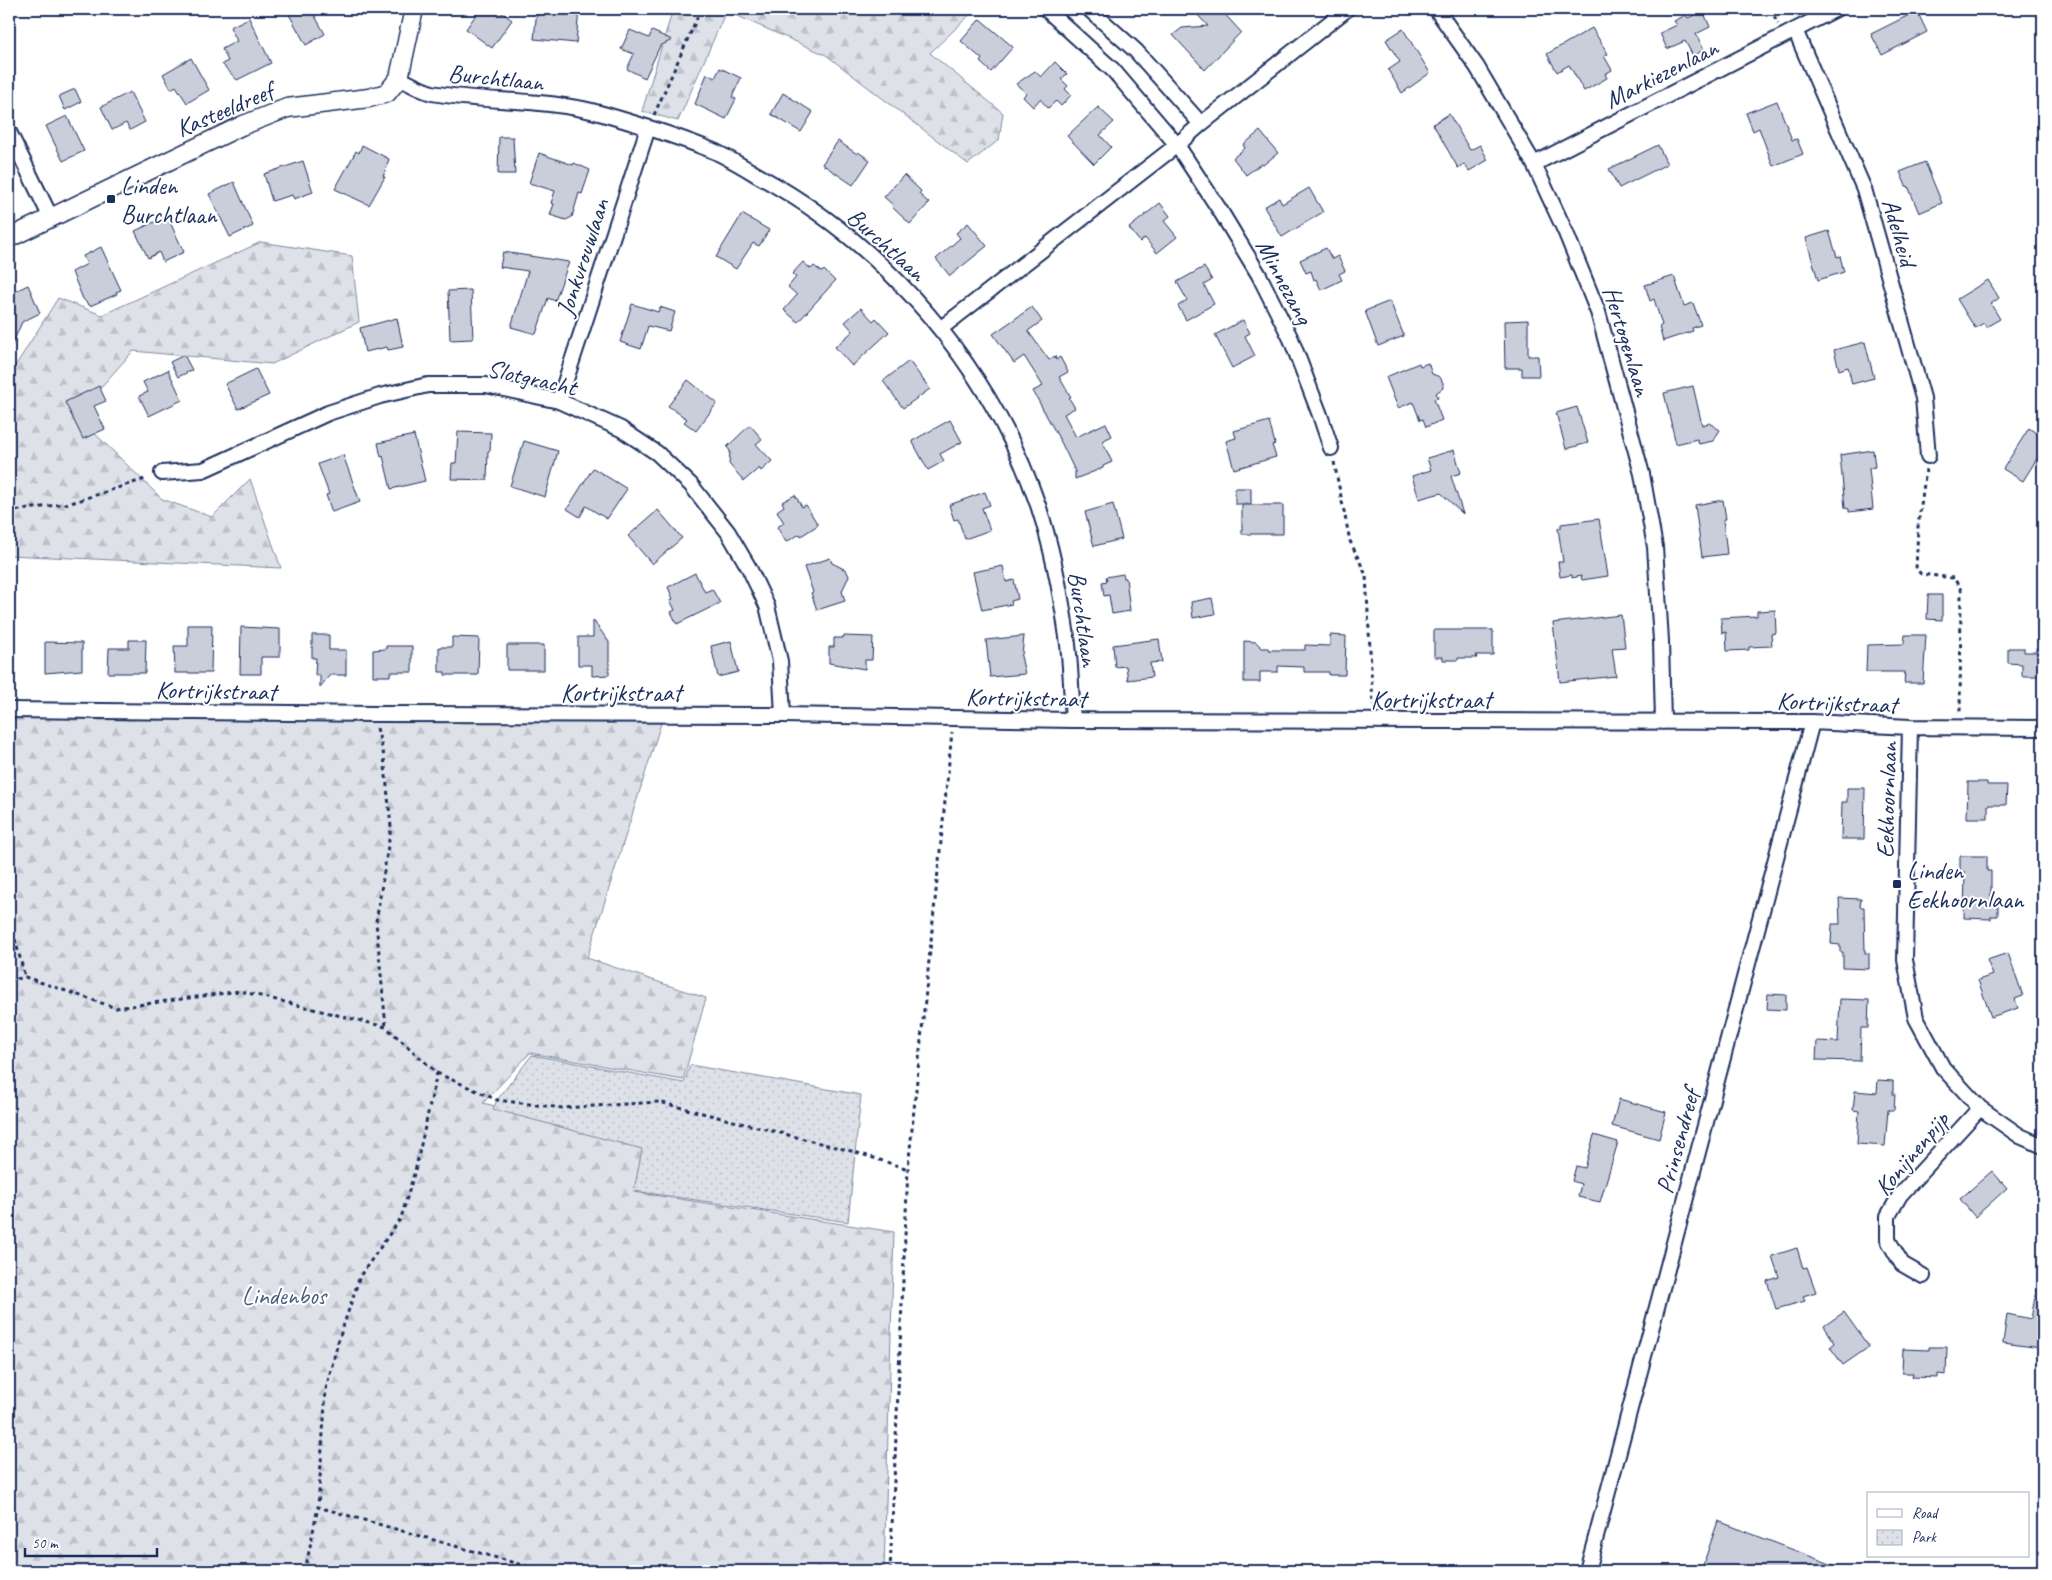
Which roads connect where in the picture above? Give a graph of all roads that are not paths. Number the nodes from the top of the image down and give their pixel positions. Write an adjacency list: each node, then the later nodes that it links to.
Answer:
1 (414, 9): 8 (street)
2 (1046, 9): 12 (street, Minnezang)
3 (1089, 9): 9 (street)
4 (1347, 9): 9 (street)
5 (1436, 9): 13 (street, Hertogenlaan)
6 (1836, 9): 7 (street, Markiezenlaan)
7 (1795, 30): 13 (street, Markiezenlaan); 19 (street, Adelheid)
8 (399, 78): 10 (street, Burchtlaan); 14 (street, Kasteeldreef)
9 (1201, 124): 12 (street)
10 (648, 128): 16 (street, Burchtlaan); 17 (street, Jonkvrouwlaan)
11 (9, 132): 14 (street)
12 (1177, 145): 16 (street); 18 (street, Minnezang)
13 (1534, 164): 24 (street, Hertogenlaan)
14 (51, 218): 15 (street, Kasteeldreef)
15 (9, 238)
16 (940, 330): 23 (street, Burchtlaan)
17 (559, 400): 20 (street, Slotgracht); 22 (street, Slotgracht)
18 (1331, 448)
19 (1928, 456)
20 (162, 473)
21 (9, 710): 22 (street, Kortrijkstraat)
22 (783, 715): 23 (street, Kortrijkstraat)
23 (1073, 720): 24 (street, Kortrijkstraat)
24 (1663, 722): 25 (street, Kortrijkstraat)
25 (1812, 722): 26 (street, Kortrijkstraat); 31 (street, Prinsendreef)
26 (1910, 728): 27 (street, Kortrijkstraat); 28 (street, Eekhoornlaan)
27 (2043, 728)
28 (1980, 1108): 29 (street, Eekhoornlaan); 30 (street, Konijnenpijp)
29 (2043, 1146)
30 (1923, 1276)
31 (1587, 1571)

